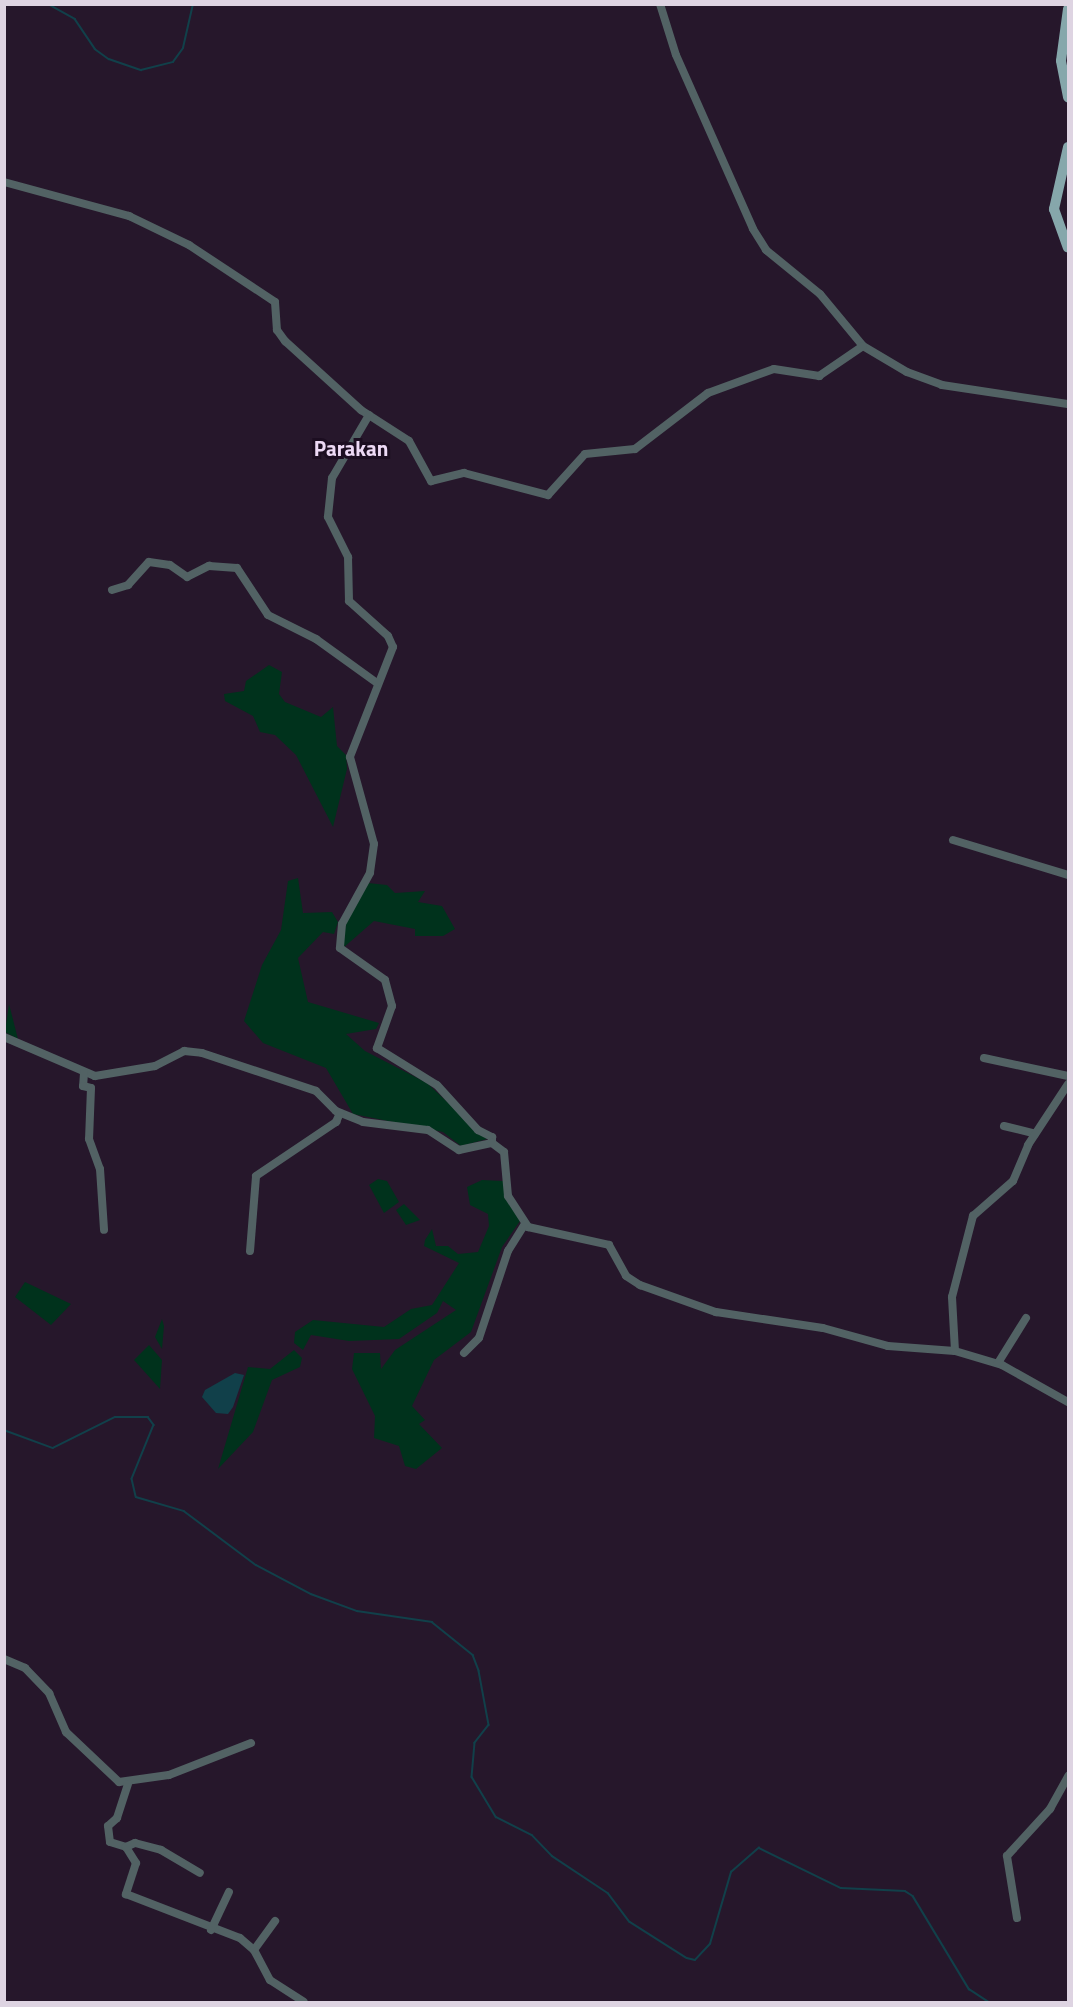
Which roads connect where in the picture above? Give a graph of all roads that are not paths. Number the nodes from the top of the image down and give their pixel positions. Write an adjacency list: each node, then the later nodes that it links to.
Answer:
1 (660, 4): 7 (street)
2 (1068, 9): 3 (main road)
3 (1068, 97)
4 (1068, 147): 6 (main road)
5 (4, 182): 9 (street)
6 (1068, 248)
7 (863, 346): 8 (street); 9 (street)
8 (1068, 404)
9 (369, 415): 11 (street)
10 (112, 590): 11 (street)
11 (377, 683): 22 (street)
12 (953, 840): 13 (street)
13 (1068, 875)
14 (4, 1037): 16 (street)
15 (984, 1058): 17 (street)
16 (84, 1073): 19 (street); 24 (street)
17 (1068, 1076)
18 (1068, 1084): 21 (street)
19 (340, 1113): 22 (street); 25 (street)
20 (1004, 1126): 21 (street)
21 (1035, 1134): 27 (street)
22 (492, 1143): 23 (street)
23 (525, 1224): 27 (street); 28 (street)
24 (104, 1230)
25 (250, 1251)
26 (1026, 1318): 29 (street)
27 (955, 1351): 29 (street)
28 (464, 1353)
29 (998, 1363): 30 (street)
30 (1068, 1402)
31 (4, 1659): 34 (street)
32 (251, 1743): 34 (street)
33 (1068, 1776): 38 (street)
34 (128, 1784): 35 (street)
35 (126, 1847): 36 (street); 40 (street)
36 (200, 1873)
37 (229, 1892): 40 (street)
38 (1017, 1918)
39 (275, 1921): 41 (street)
40 (211, 1930): 41 (street)
41 (254, 1950): 42 (street)
42 (304, 2002)

